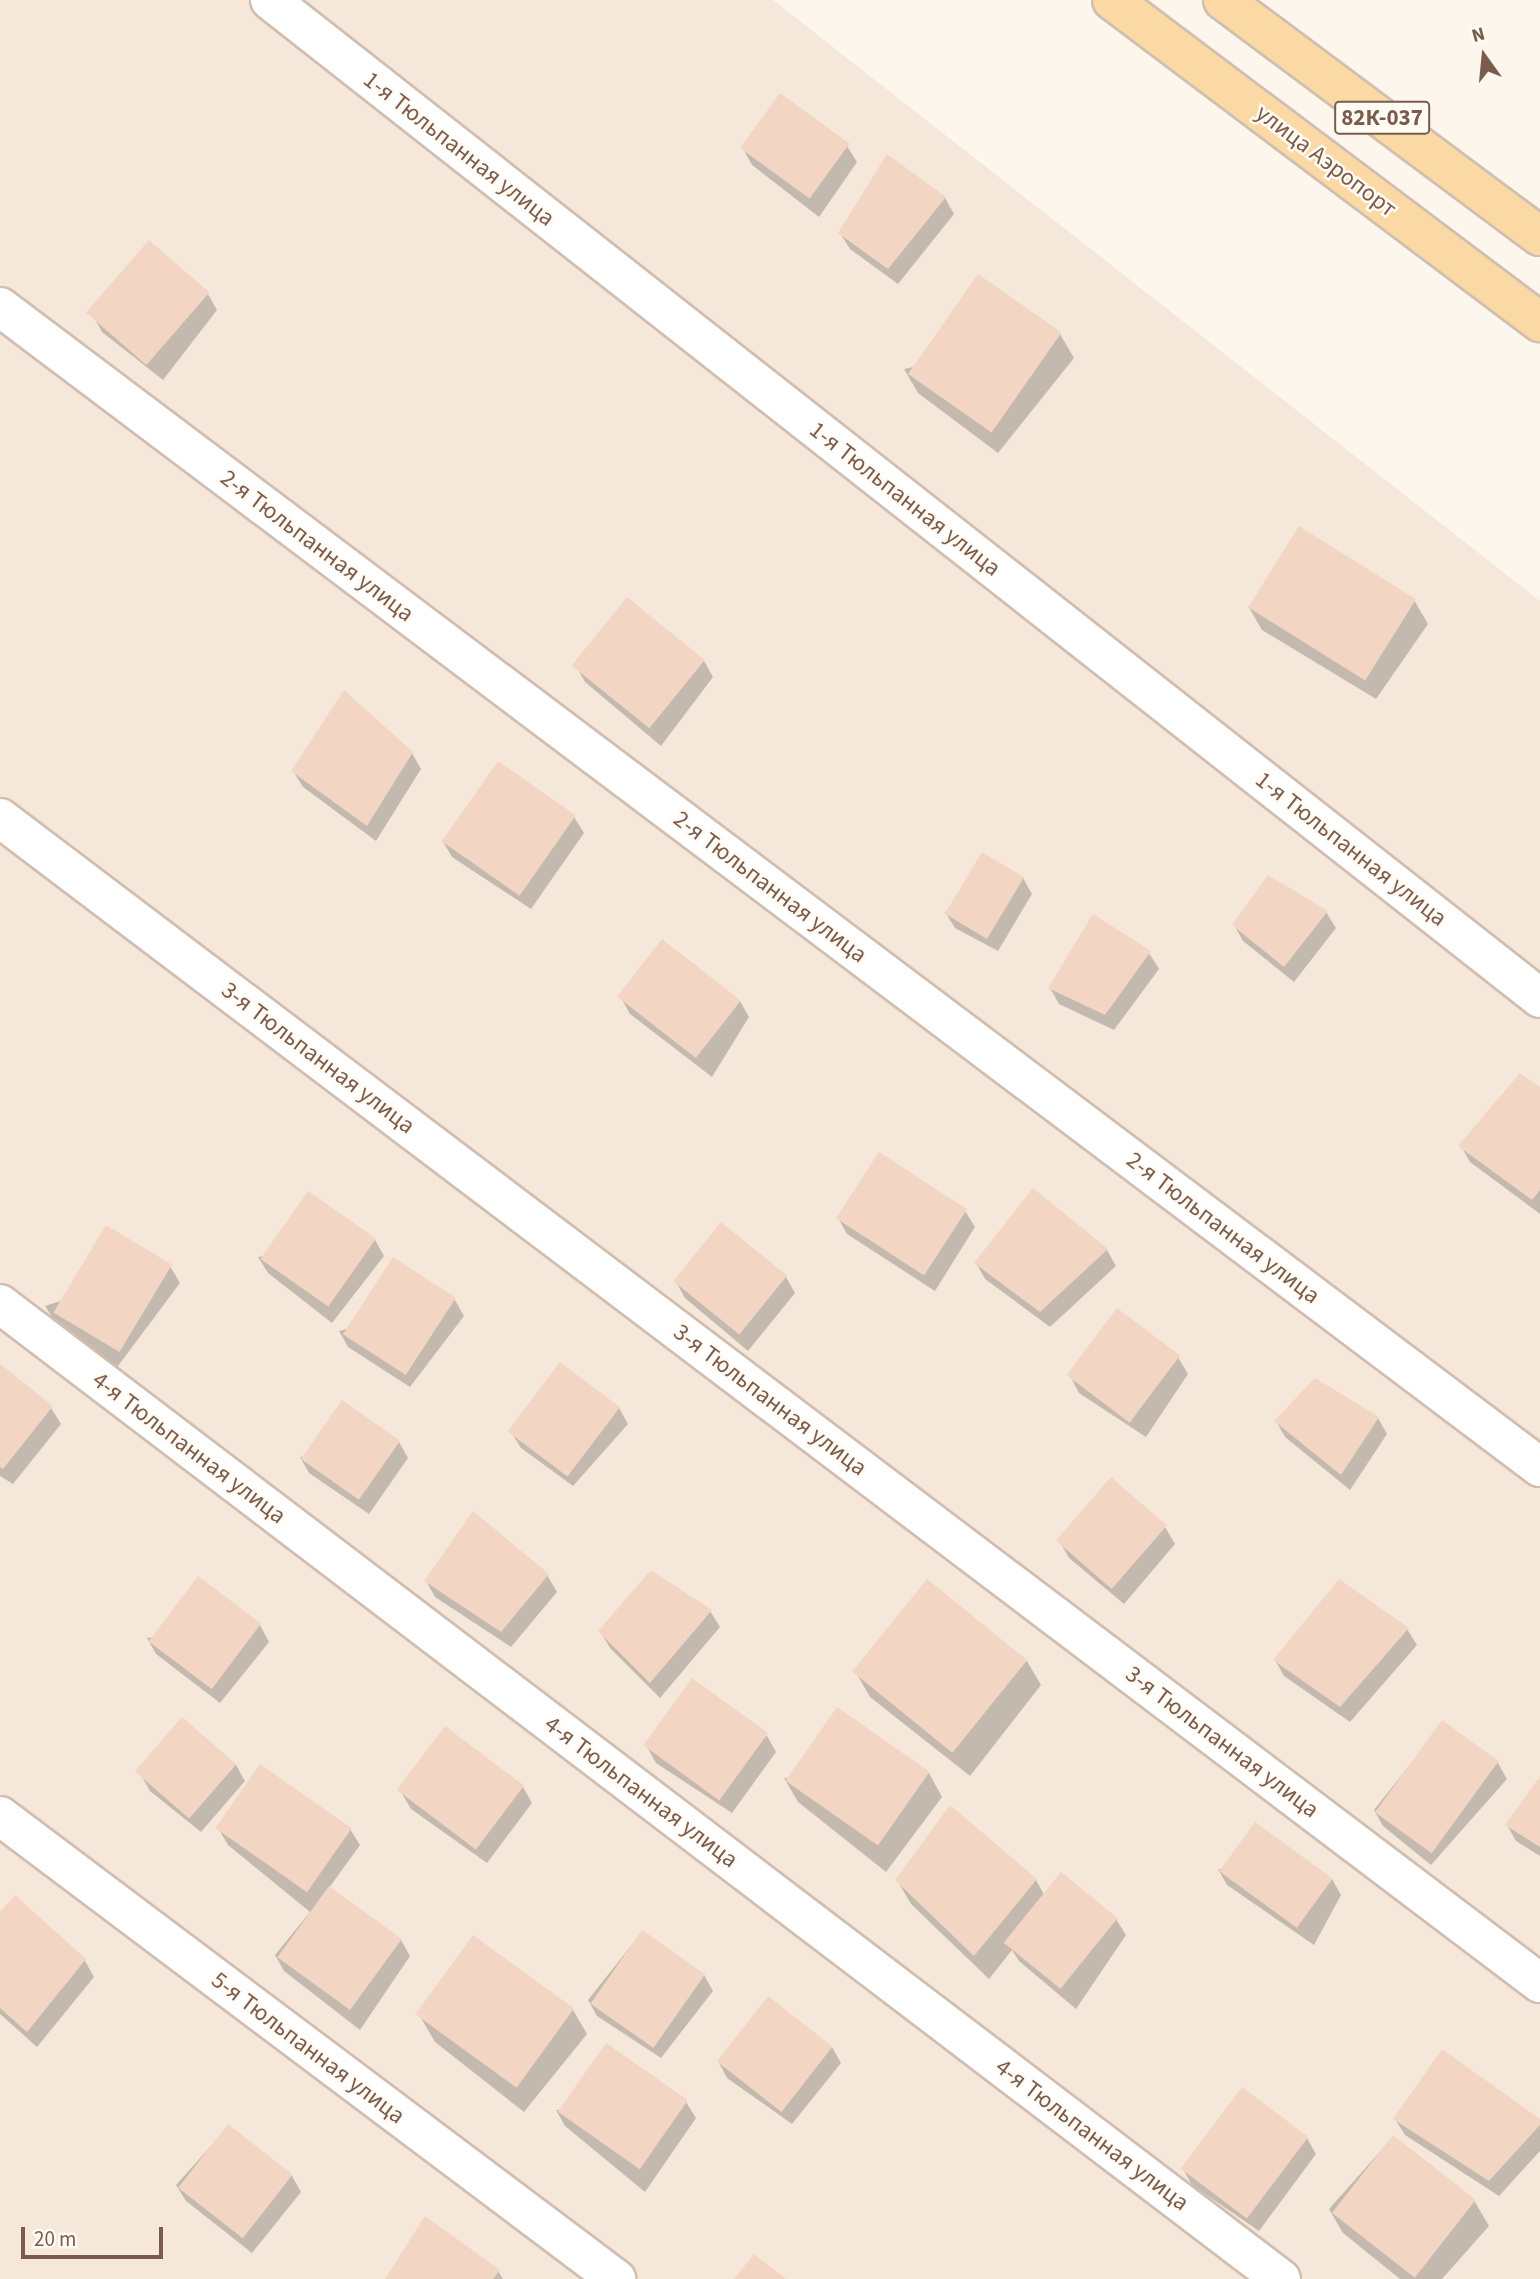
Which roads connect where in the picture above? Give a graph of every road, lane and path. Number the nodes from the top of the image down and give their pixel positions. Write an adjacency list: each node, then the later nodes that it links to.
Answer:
1 (270, 0): 8 (street, 1-я Тюльпанная улица)
2 (1112, 0): 6 (main road, улица Аэропорт)
3 (1223, 0): 4 (main road, 82К-037)
4 (1540, 236)
5 (0, 307): 10 (street, 2-я Тюльпанная улица)
6 (1540, 322)
7 (0, 818): 12 (street, 3-я Тюльпанная улица)
8 (1540, 998)
9 (0, 1304): 14 (street, 4-я Тюльпанная улица)
10 (1540, 1467)
11 (0, 1816): 13 (street, 5-я Тюльпанная улица)
12 (1540, 1983)
13 (615, 2279)
14 (1281, 2279)

